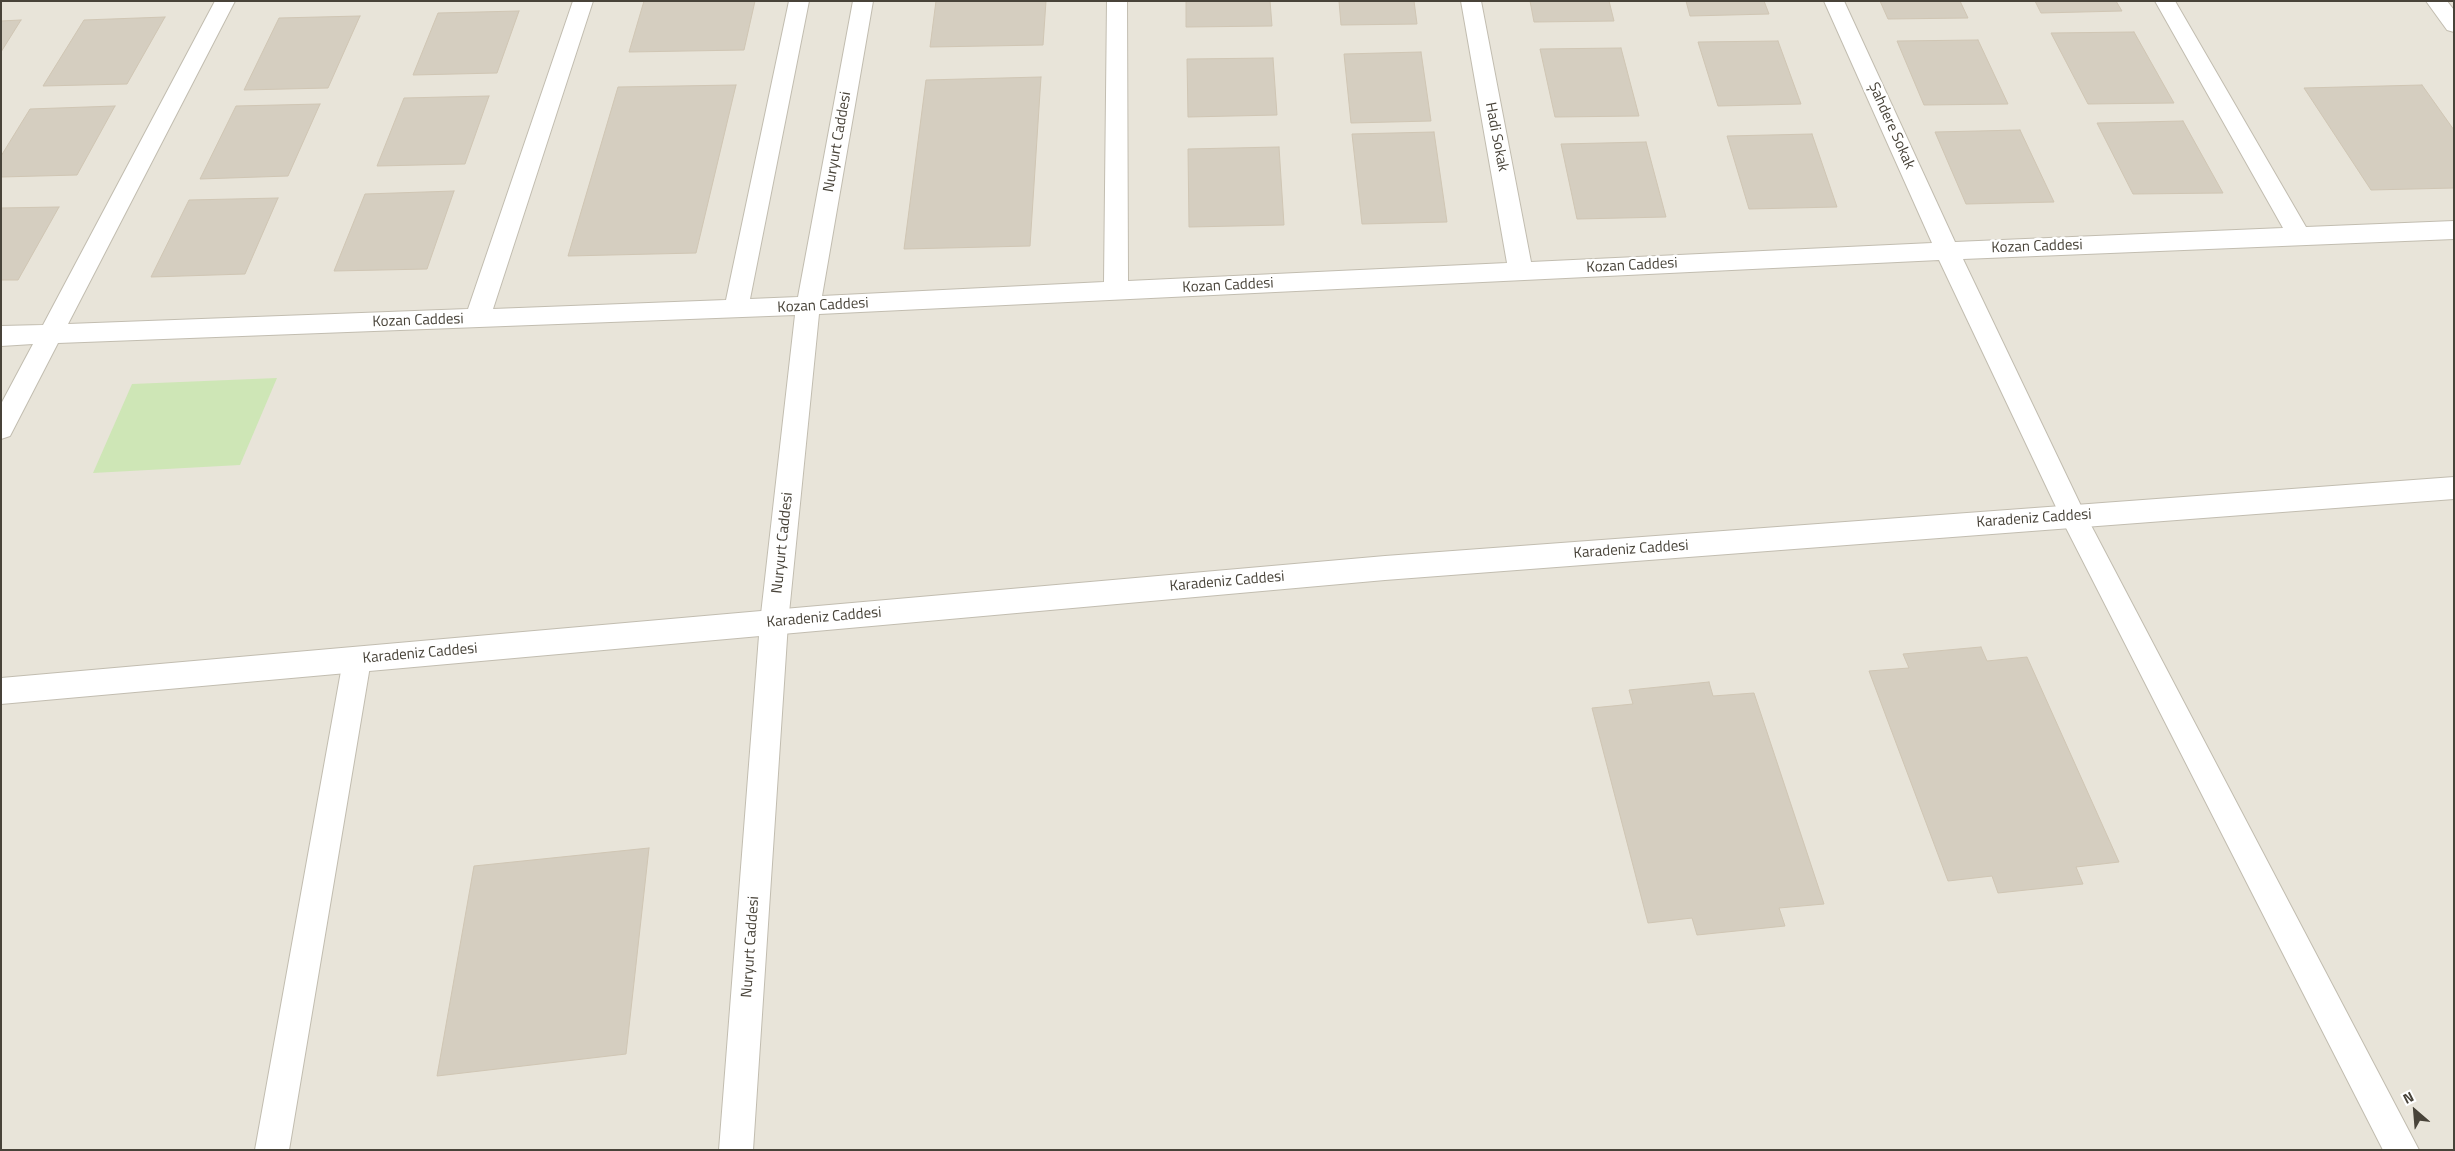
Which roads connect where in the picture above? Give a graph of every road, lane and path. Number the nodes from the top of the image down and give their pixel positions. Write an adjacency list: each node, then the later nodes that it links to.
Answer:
1 (225, 1): 19 (street)
2 (583, 1): 18 (street)
3 (798, 1): 17 (street)
4 (863, 1): 16 (street, Nuryurt Caddesi)
5 (1117, 1): 15 (street)
6 (1471, 1): 14 (street, Hadi Sokak)
7 (1834, 1): 13 (street, Şahdere Sokak)
8 (2166, 1): 12 (street)
9 (2436, 1): 10 (street)
10 (2454, 25)
11 (2454, 230): 12 (street, Kozan Caddesi)
12 (2300, 237): 13 (street, Kozan Caddesi)
13 (1947, 251): 14 (street, Kozan Caddesi); 23 (street, Şahdere Sokak)
14 (1521, 272): 15 (street, Kozan Caddesi)
15 (1116, 292): 16 (street, Kozan Caddesi)
16 (808, 306): 17 (street, Kozan Caddesi); 24 (street, Nuryurt Caddesi)
17 (736, 310): 18 (street, Kozan Caddesi)
18 (478, 318): 19 (street, Kozan Caddesi)
19 (51, 334): 20 (street, Kozan Caddesi); 21 (street)
20 (1, 336)
21 (1, 429)
22 (2454, 488): 23 (street, Karadeniz Caddesi)
23 (2073, 516): 24 (street, Karadeniz Caddesi); 29 (street, Şahdere Sokak)
24 (774, 623): 25 (street, Karadeniz Caddesi); 28 (street, Nuryurt Caddesi)
25 (358, 660): 26 (street, Karadeniz Caddesi); 27 (street)
26 (1, 691)
27 (272, 1150)
28 (736, 1150)
29 (2402, 1150)

